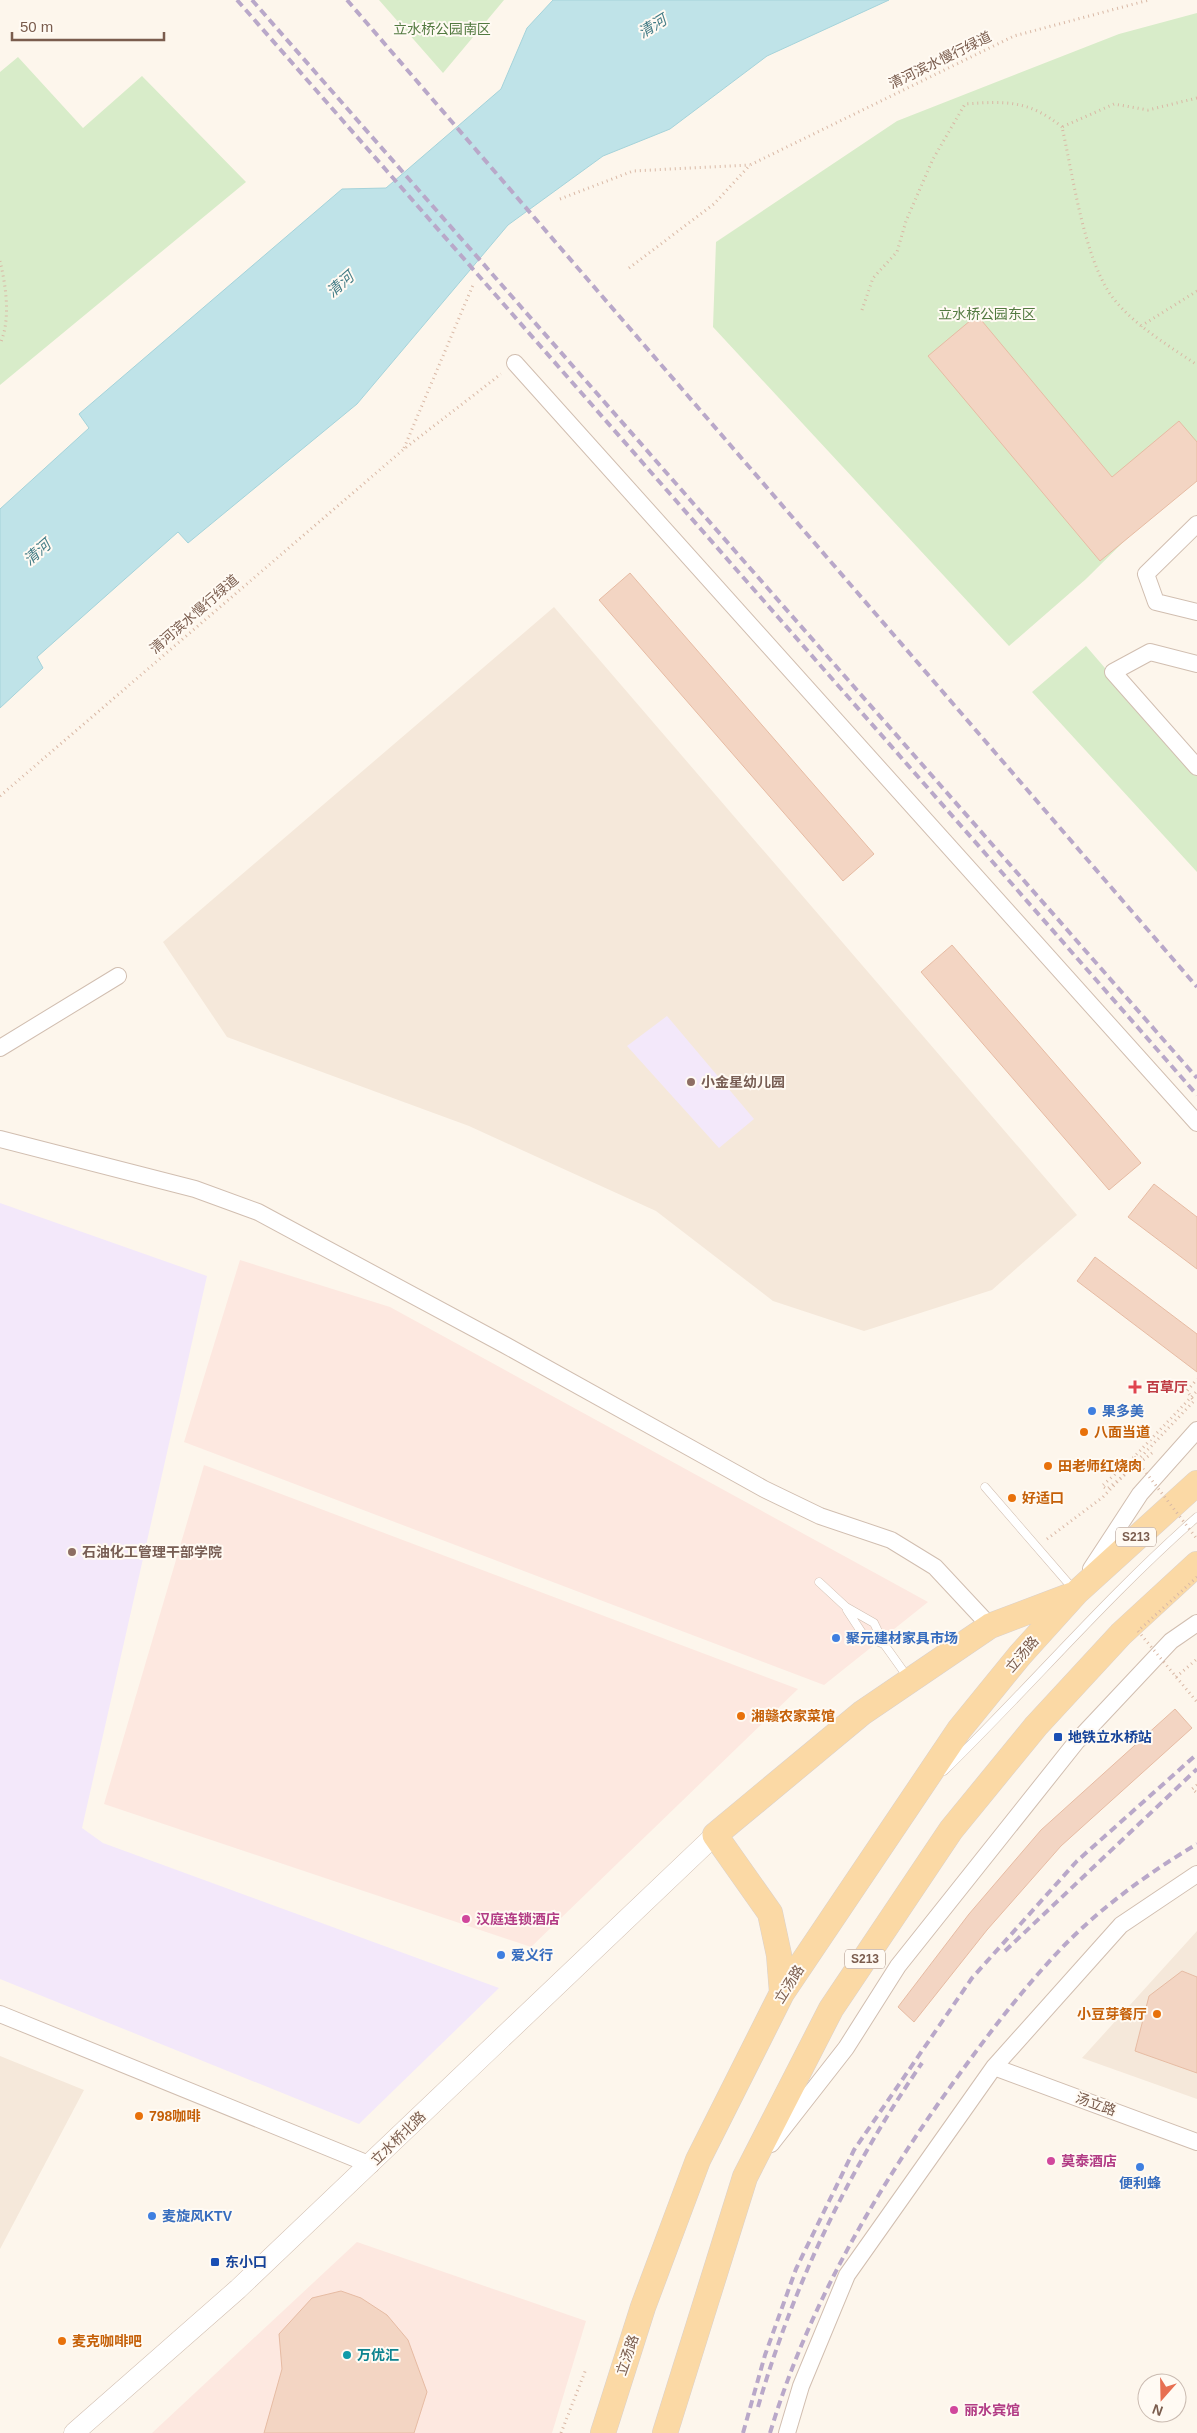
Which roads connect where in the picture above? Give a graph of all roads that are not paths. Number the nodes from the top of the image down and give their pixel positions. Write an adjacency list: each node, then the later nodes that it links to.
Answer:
1 (515, 363): 8 (street)
2 (1197, 524): 3 (street)
3 (1197, 612)
4 (1197, 664): 5 (street)
5 (1197, 767)
6 (118, 976): 7 (street)
7 (0, 1048)
8 (1197, 1123)
9 (0, 1139): 19 (street)
10 (1197, 1430): 16 (street, 立汤路 / S213)
11 (1197, 1483): 16 (main road, 立汤路 / S213)
12 (985, 1487): 16 (lane)
13 (1197, 1517): 22 (lane)
14 (1197, 1564): 30 (main road, S213)
15 (819, 1582): 17 (lane)
16 (1076, 1593): 19 (main road); 22 (main road, 立汤路 / S213)
17 (846, 1607): 20 (lane); 20 (lane)
18 (1197, 1623): 30 (street, S213)
19 (990, 1626): 21 (main road)
20 (884, 1644): 21 (lane)
21 (910, 1680): 23 (main road)
22 (909, 1805): 25 (main road, 立汤路 / S213)
23 (715, 1835): 25 (main road); 29 (street, 立水桥北路)
24 (1197, 1874): 27 (street)
25 (782, 1992): 32 (main road, 立汤路 / S213)
26 (0, 2014): 29 (street)
27 (994, 2067): 28 (street, 汤立路); 34 (street)
28 (1197, 2142)
29 (370, 2165): 31 (street, 立水桥北路)
30 (745, 2177): 33 (main road, S213)
31 (74, 2433)
32 (603, 2433)
33 (664, 2433)
34 (787, 2433)

